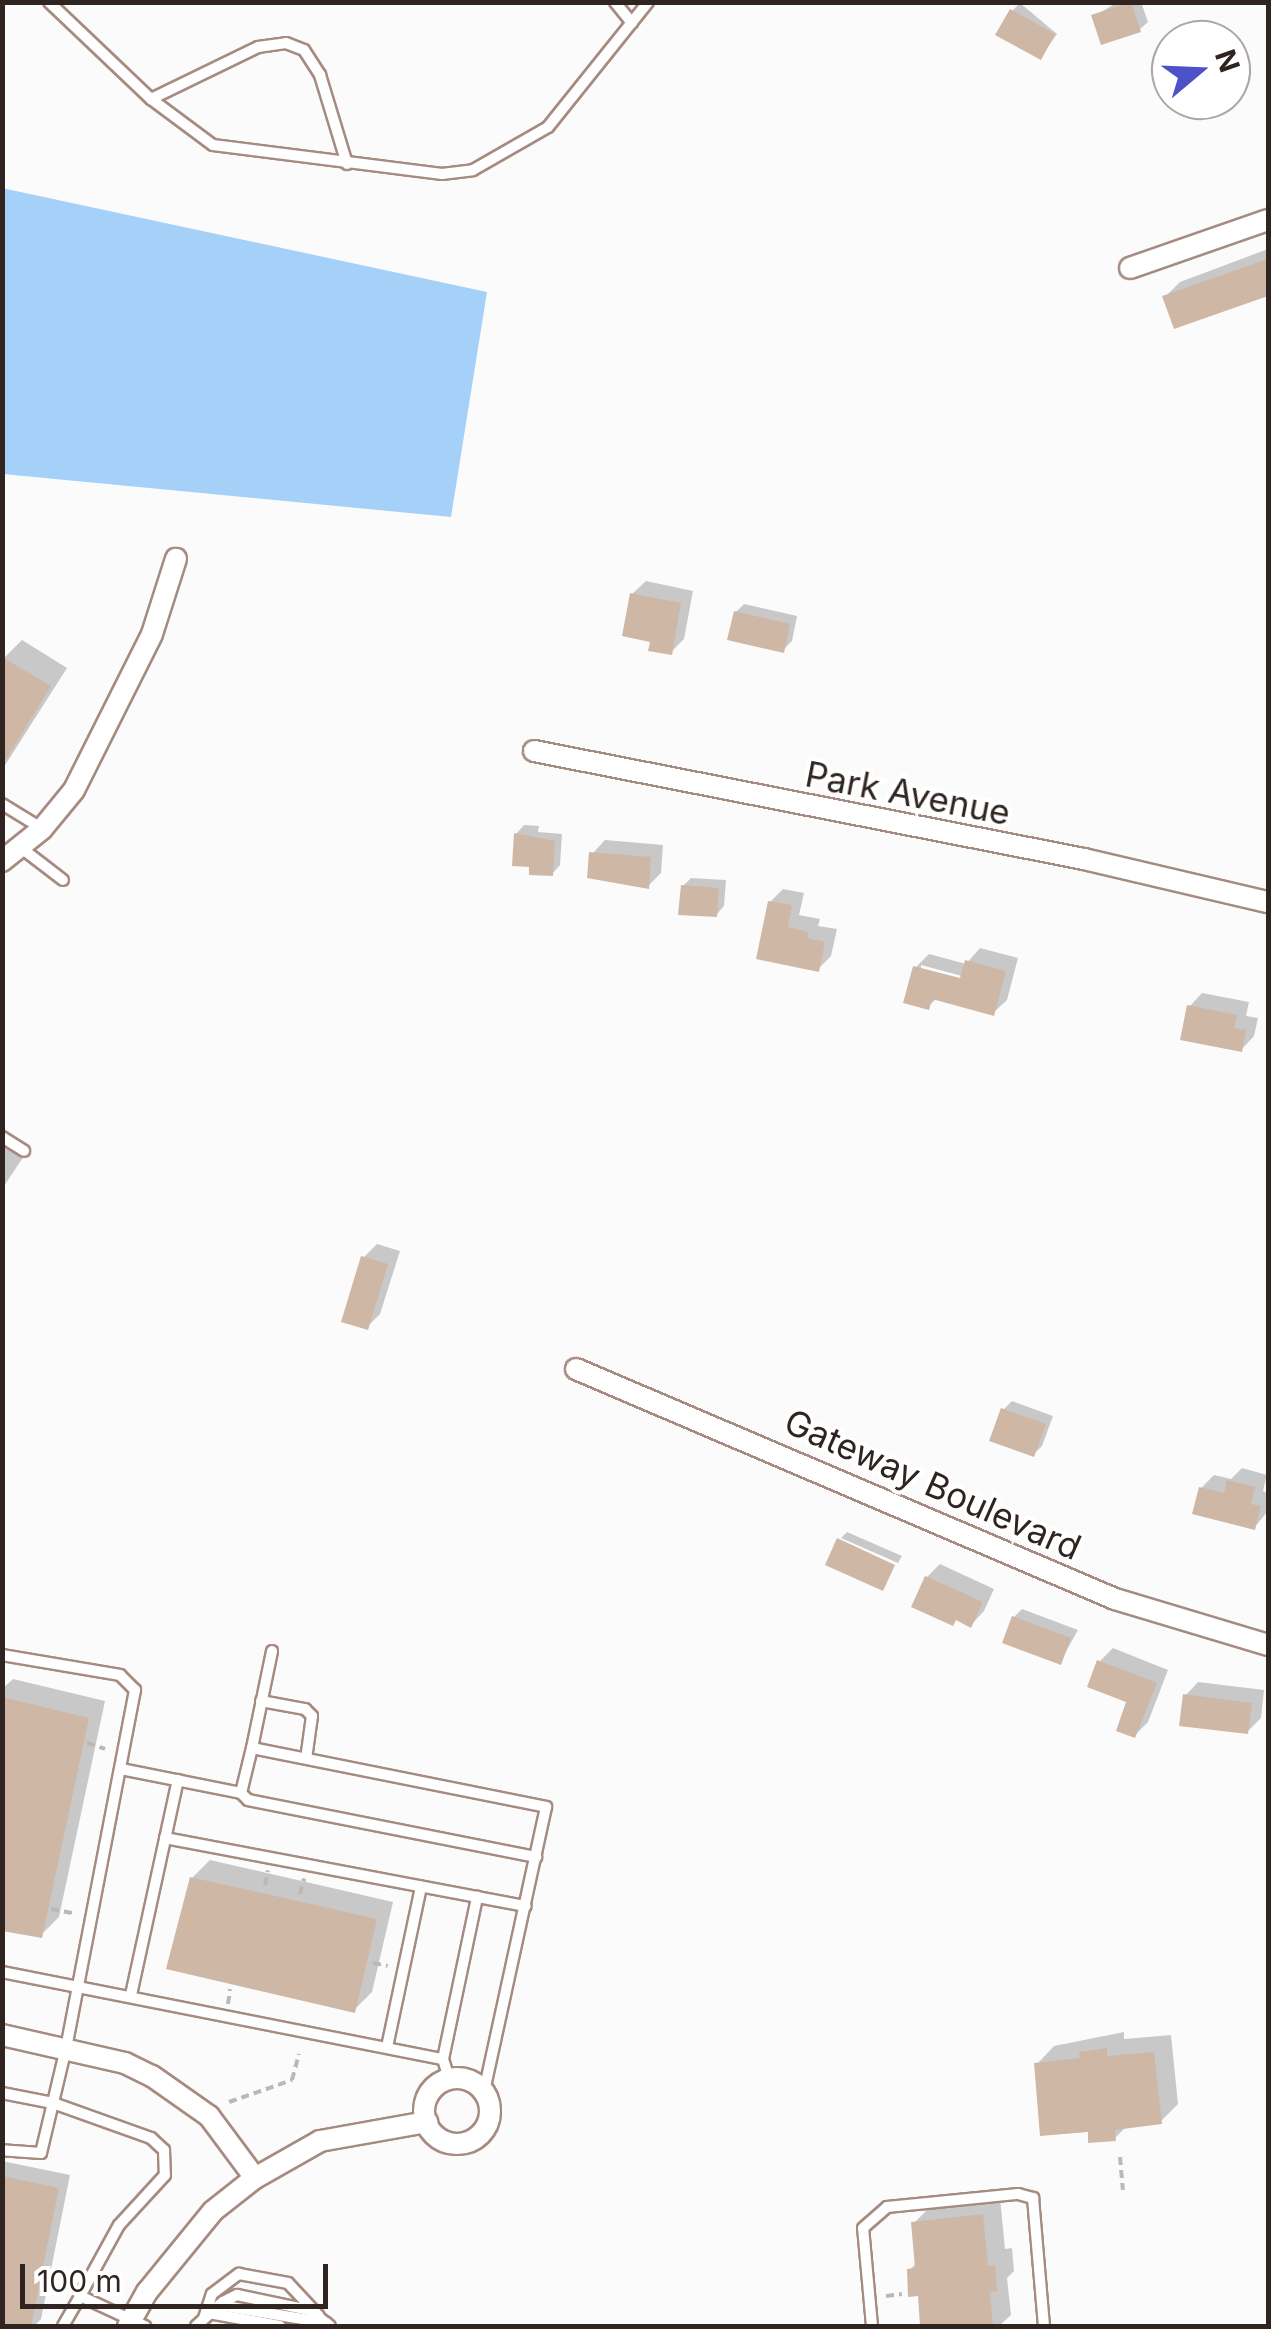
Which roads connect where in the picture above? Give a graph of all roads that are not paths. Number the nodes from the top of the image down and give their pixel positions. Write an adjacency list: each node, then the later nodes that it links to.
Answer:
1 (49, 2): 5 (lane)
2 (615, 2): 4 (lane)
3 (648, 2): 4 (lane)
4 (632, 23): 6 (lane)
5 (151, 99): 6 (lane); 6 (lane)
6 (347, 164)
7 (1268, 220): 8 (street)
8 (1130, 268)
9 (176, 559): 12 (street)
10 (534, 751): 16 (street, Park Avenue)
11 (2, 804): 12 (lane)
12 (42, 829): 13 (street)
13 (20, 846): 14 (street); 15 (lane)
14 (2, 861)
15 (62, 880)
16 (1268, 902)
17 (2, 1137): 18 (lane)
18 (24, 1151)
19 (576, 1368): 20 (street, Gateway Boulevard)
20 (1268, 1644)
21 (272, 1651): 23 (lane)
22 (2, 1655): 26 (lane)
23 (261, 1701): 24 (lane); 25 (lane)
24 (252, 1748): 25 (lane); 28 (lane)
25 (306, 1758): 30 (lane)
26 (120, 1769): 27 (lane); 35 (lane)
27 (178, 1780): 28 (lane); 29 (lane)
28 (241, 1793): 30 (lane)
29 (165, 1838): 31 (lane); 36 (lane)
30 (536, 1857): 33 (lane)
31 (421, 1887): 32 (lane); 38 (lane)
32 (477, 1897): 33 (lane); 40 (lane)
33 (526, 1906): 41 (lane)
34 (2, 1972): 35 (lane)
35 (78, 1988): 36 (lane); 39 (lane)
36 (131, 1994): 38 (lane)
37 (2, 2035): 39 (street)
38 (388, 2047): 40 (lane)
39 (66, 2048): 43 (lane); 46 (street)
40 (446, 2069): 41 (street); 44 (street)
41 (484, 2091): 44 (street)
42 (2, 2093): 43 (lane)
43 (53, 2103): 45 (lane); 47 (lane)
44 (426, 2122): 46 (street)
45 (2, 2150)
46 (255, 2178): 50 (street)
47 (80, 2296): 50 (lane); 51 (lane)
48 (207, 2316): 49 (lane); 49 (lane); 52 (lane)
49 (326, 2322)
50 (134, 2325)
51 (62, 2326)
52 (280, 2326)
53 (872, 2326): 54 (lane)
54 (1044, 2326)

